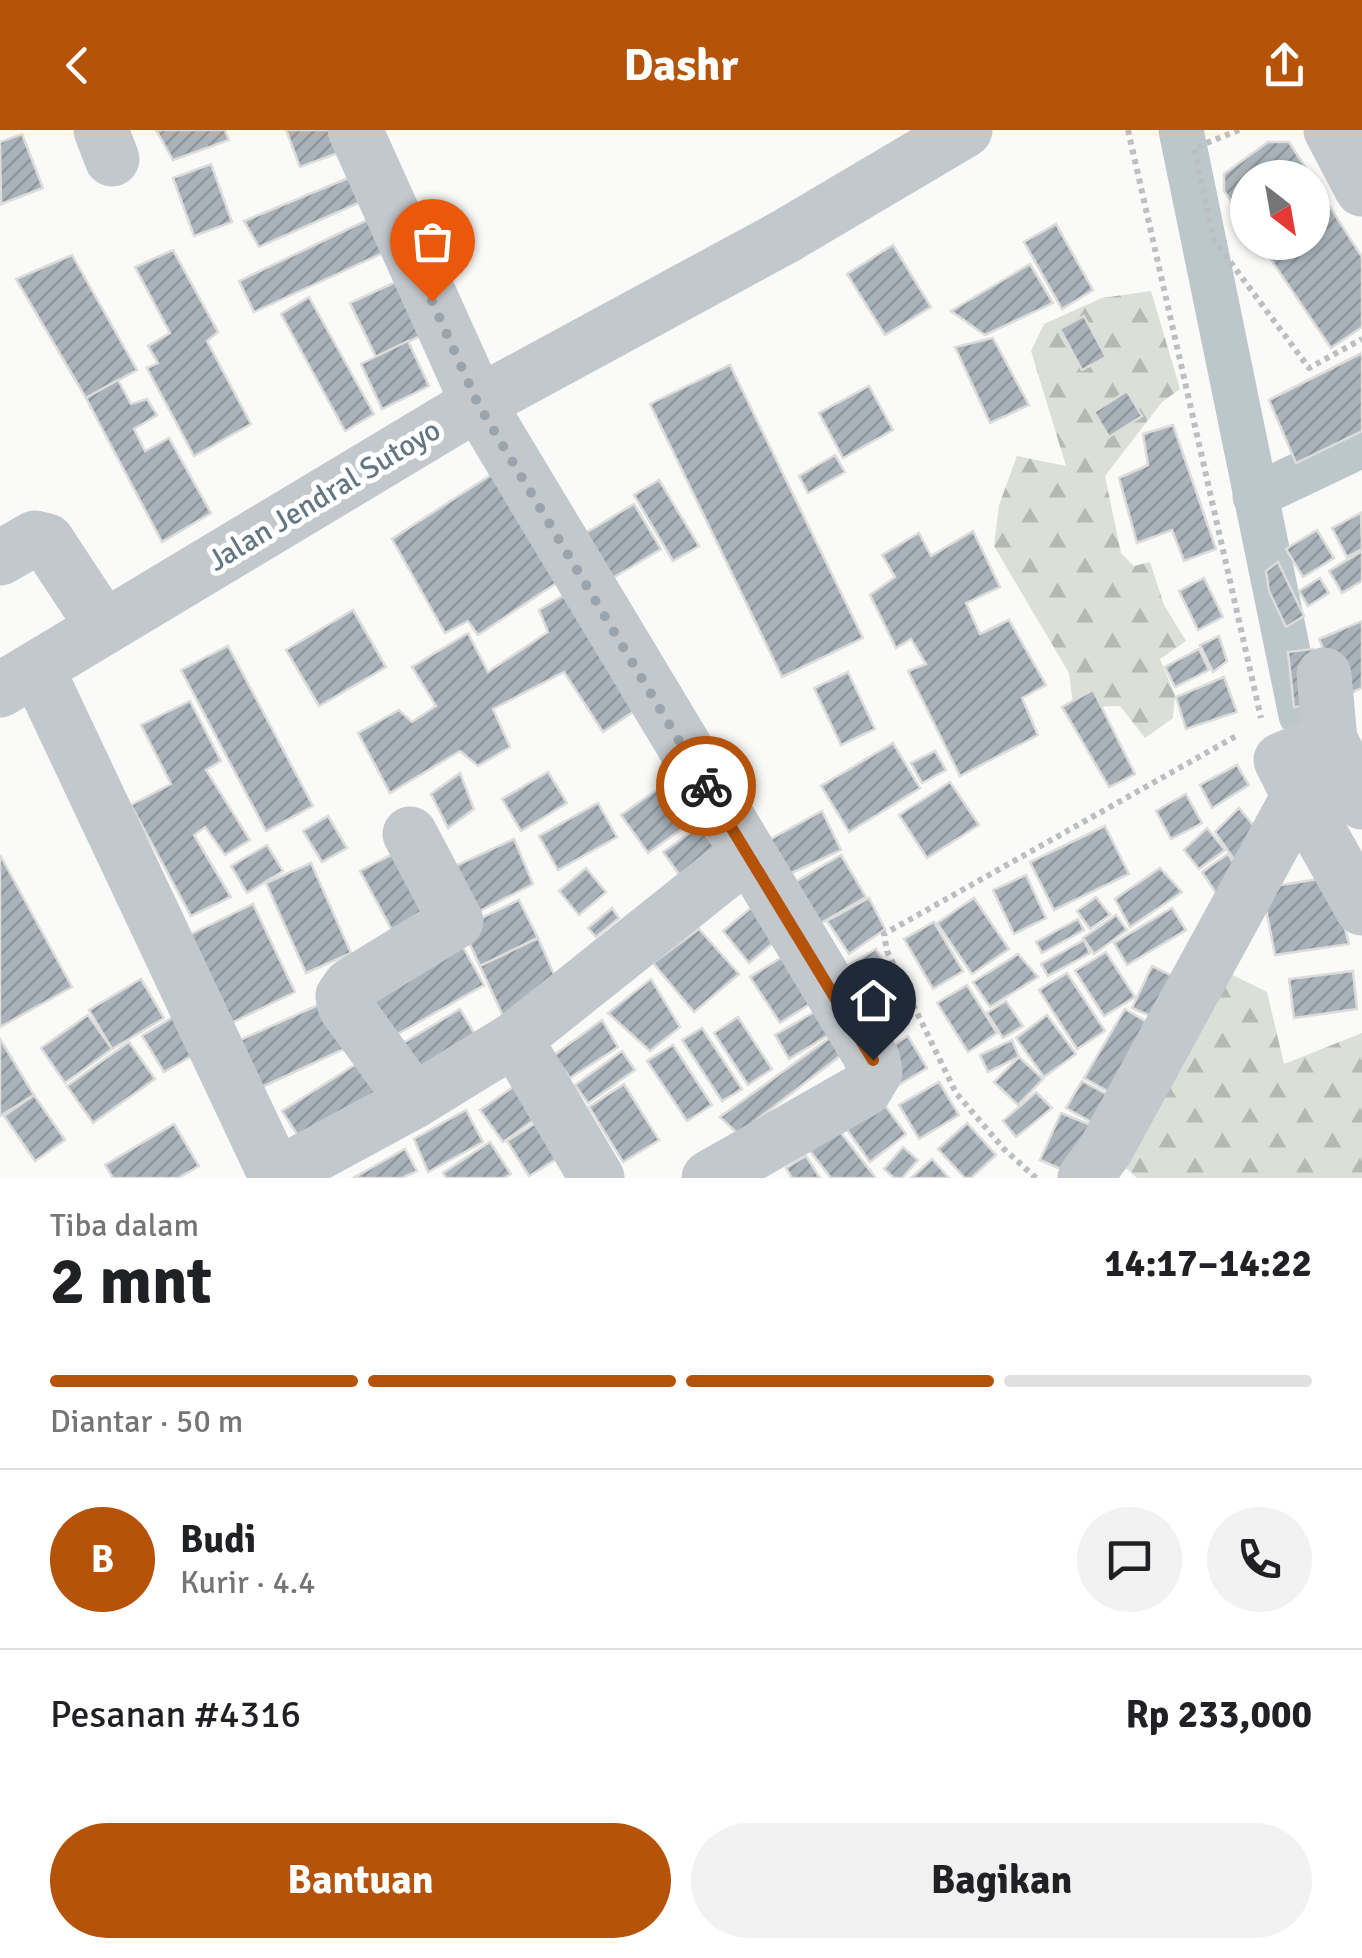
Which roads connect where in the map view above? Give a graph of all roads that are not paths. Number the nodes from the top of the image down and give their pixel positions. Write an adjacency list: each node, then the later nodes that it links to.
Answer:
1 (354, 130): 5 (street)
2 (965, 130): 5 (street, Jalan Jendral Sutoyo)
3 (1331, 130): 4 (street)
4 (1362, 189)
5 (478, 404): 7 (street, Jalan Jendral Sutoyo); 13 (street)
6 (0, 558): 7 (street)
7 (103, 626): 9 (street, Jalan Jendral Sutoyo)
8 (1324, 675): 10 (street)
9 (19, 680): 18 (street)
10 (1310, 759): 11 (street); 14 (street); 20 (street)
11 (1362, 802)
12 (410, 834): 16 (street)
13 (747, 854): 15 (street); 17 (street)
14 (1362, 908)
15 (515, 1039): 16 (street); 19 (street)
16 (414, 1101): 18 (street)
17 (732, 1173)
18 (277, 1177)
19 (597, 1178)
20 (1085, 1178)

